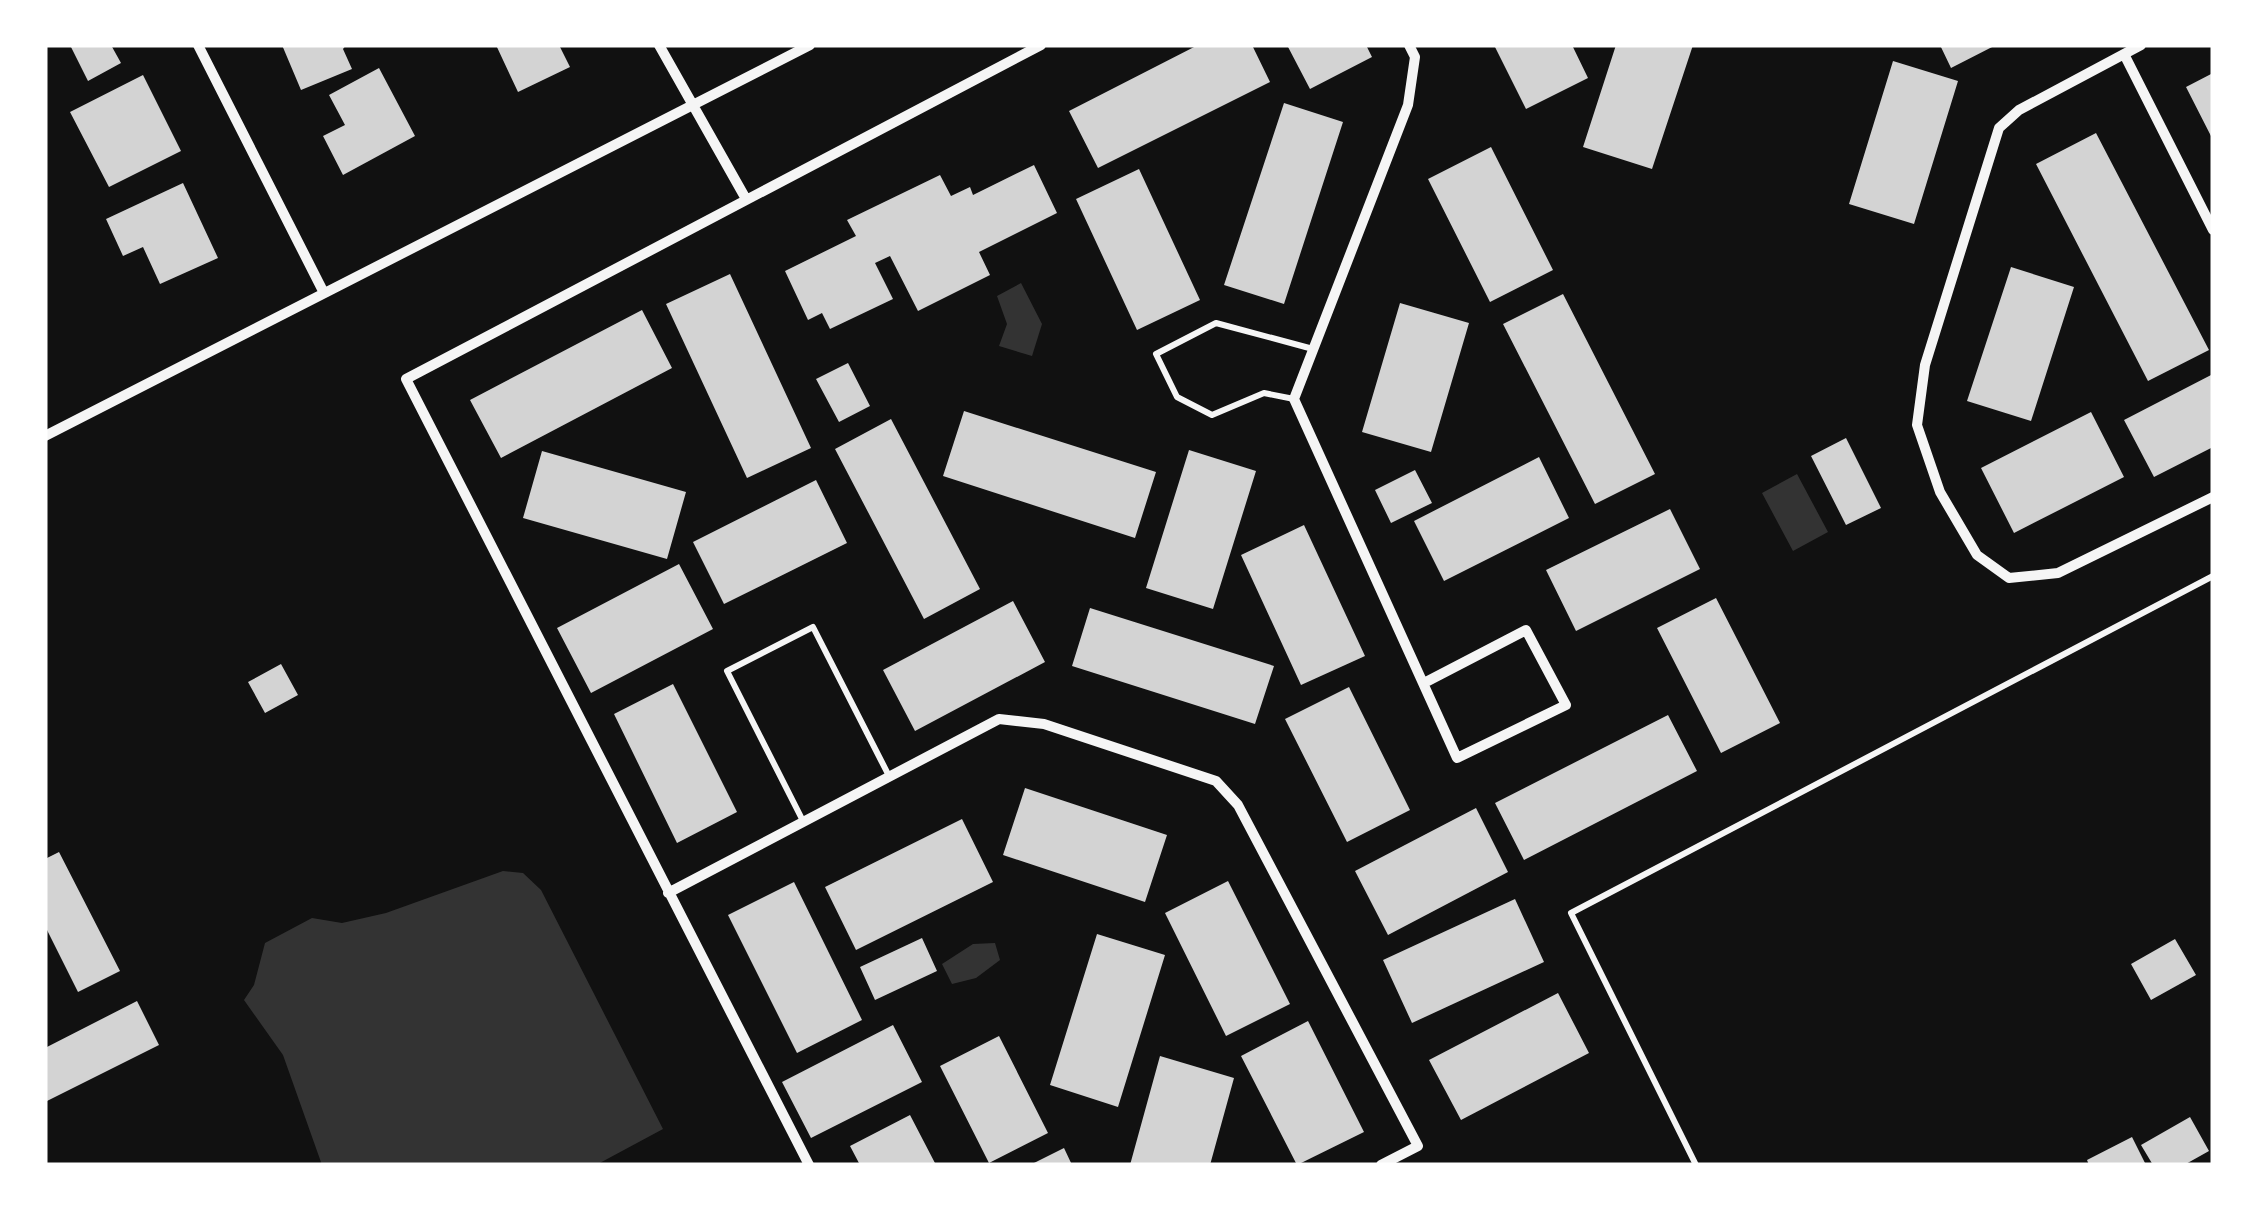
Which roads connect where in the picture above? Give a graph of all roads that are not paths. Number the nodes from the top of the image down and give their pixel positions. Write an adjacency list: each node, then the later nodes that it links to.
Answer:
1 (198, 45): 11 (street)
2 (659, 45): 8 (street)
3 (810, 45): 8 (street)
4 (1041, 45): 9 (street)
5 (1409, 45): 12 (street)
6 (2142, 45): 7 (street)
7 (2124, 56): 10 (street); 15 (street)
8 (690, 106): 9 (street); 11 (street)
9 (746, 199): 20 (street)
10 (2213, 230)
11 (324, 293): 14 (street)
12 (1313, 348): 13 (street); 13 (lane)
13 (1294, 398): 17 (street)
14 (45, 436)
15 (2213, 497)
16 (2213, 576): 23 (lane)
17 (1424, 683): 17 (street)
18 (890, 777): 19 (street); 19 (lane); 22 (street)
19 (804, 822): 20 (street)
20 (668, 892): 21 (street)
21 (809, 1165)
22 (1380, 1165)
23 (1696, 1165)

